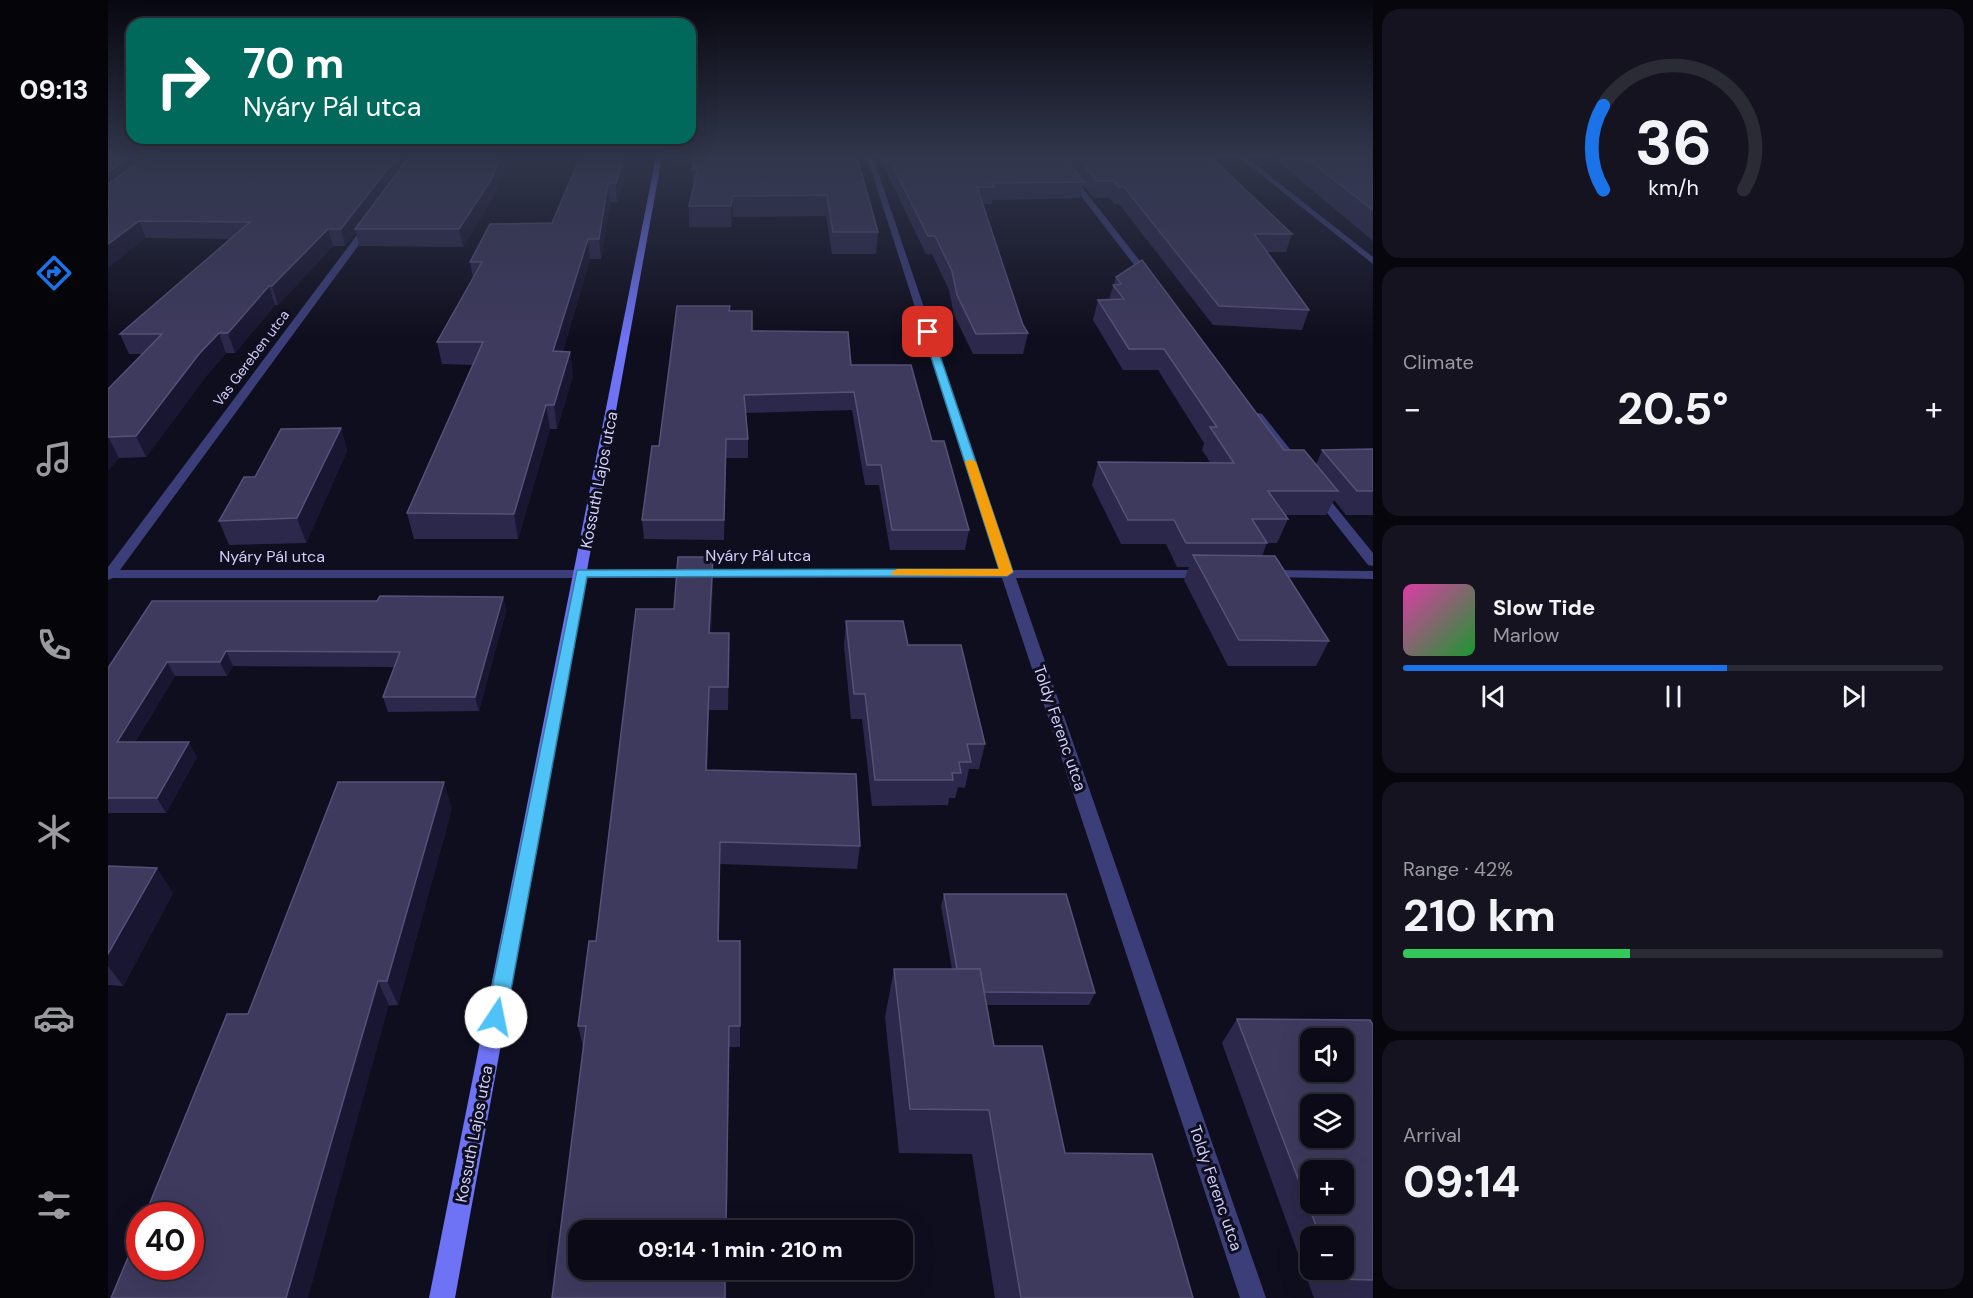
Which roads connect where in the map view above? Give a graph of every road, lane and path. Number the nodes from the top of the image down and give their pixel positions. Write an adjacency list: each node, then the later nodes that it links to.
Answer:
1 (373, 218): 16 (street, Vas Gereben utca)
2 (648, 218): 13 (street, Kossuth Lajos utca)
3 (890, 218): 12 (street, Toldy Ferenc utca)
4 (1102, 218): 7 (street)
5 (1318, 218): 6 (street)
6 (1373, 261)
7 (1158, 289)
8 (1254, 412): 9 (street)
9 (1306, 478)
10 (1314, 487): 11 (street)
11 (1373, 562)
12 (1007, 572): 13 (street, Nyáry Pál utca); 14 (street, Nyáry Pál utca); 19 (street, Toldy Ferenc utca)
13 (581, 573): 16 (street, Nyáry Pál utca); 18 (street, Kossuth Lajos utca)
14 (1219, 574)
15 (1255, 574): 17 (street)
16 (108, 575)
17 (1373, 575)
18 (442, 1298)
19 (1253, 1298)

